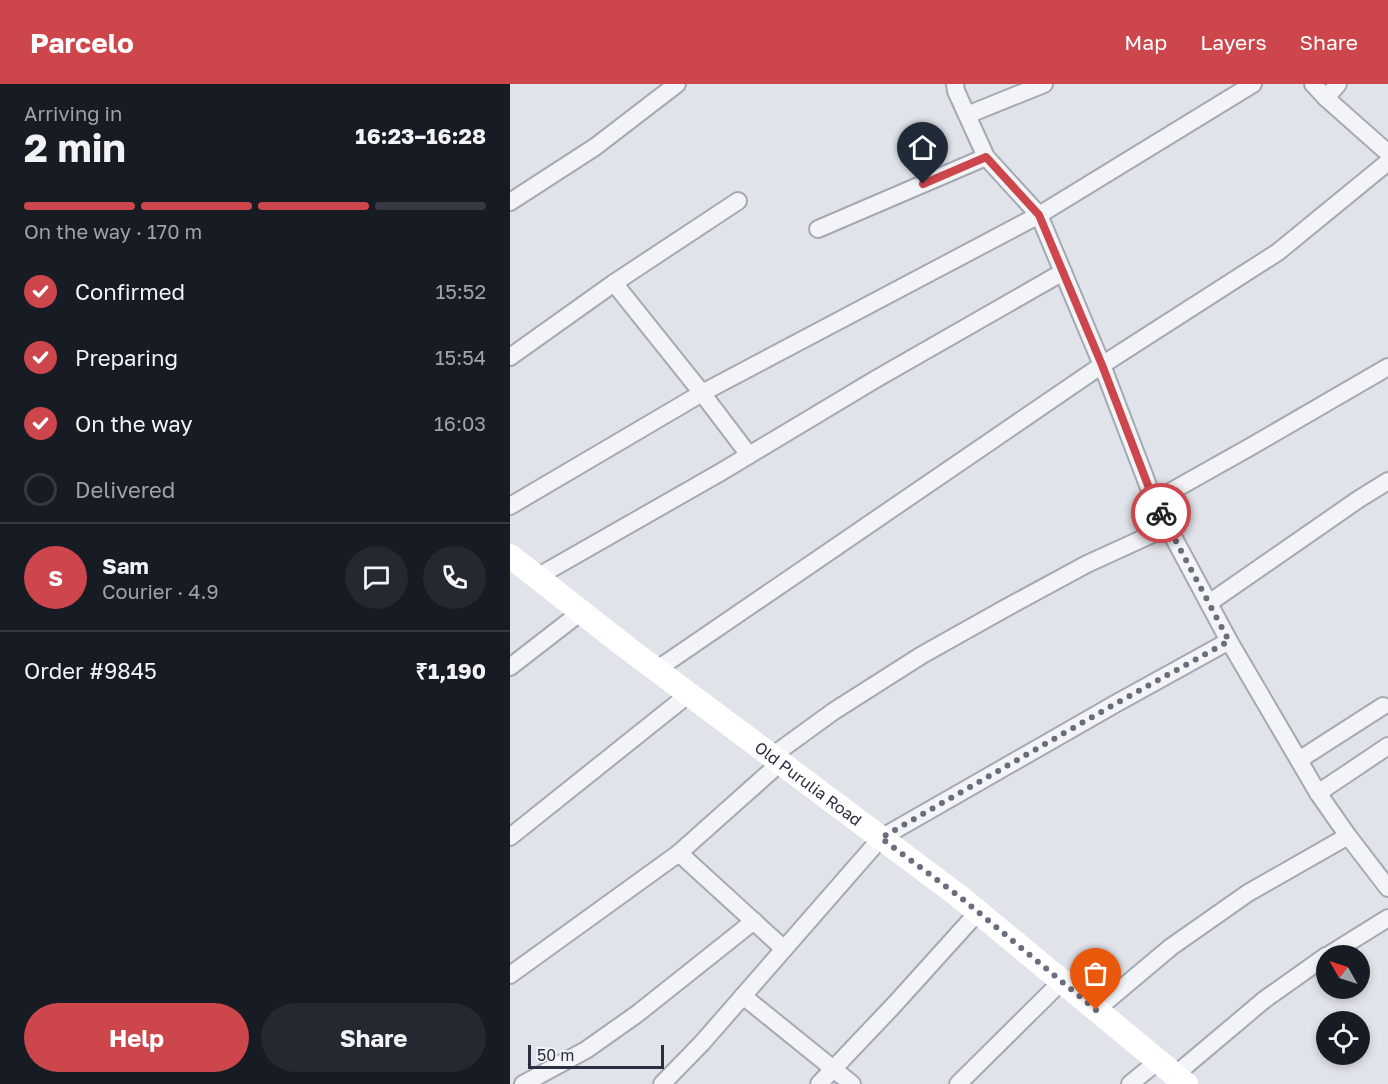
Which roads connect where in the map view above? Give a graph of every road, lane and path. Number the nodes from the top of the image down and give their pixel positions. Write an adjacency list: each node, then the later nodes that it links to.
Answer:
1 (677, 84): 13 (street)
2 (955, 84): 8 (street)
3 (1044, 84): 8 (street)
4 (1253, 84): 14 (street)
5 (1313, 84): 7 (street)
6 (1338, 84): 7 (street)
7 (1326, 98): 9 (street)
8 (967, 115): 10 (street)
9 (1388, 153)
10 (986, 157): 14 (street); 15 (street)
11 (1388, 162): 19 (street)
12 (738, 201): 17 (street)
13 (510, 202)
14 (1039, 215): 16 (street); 21 (street)
15 (818, 229)
16 (1063, 272): 19 (street); 22 (street)
17 (614, 283): 18 (street); 21 (street)
18 (510, 357)
19 (1102, 365): 24 (street); 33 (street)
20 (1388, 367): 24 (street)
21 (702, 393): 22 (street); 25 (street)
22 (749, 455): 28 (street)
23 (1388, 482): 29 (street)
24 (1154, 501): 26 (street)
25 (510, 506)
26 (1168, 527): 29 (street); 37 (street)
27 (510, 556): 28 (main road, Old Purulia Road)
28 (537, 577): 30 (main road, Old Purulia Road)
29 (1209, 603): 31 (street)
30 (581, 612): 32 (street); 33 (main road, Old Purulia Road)
31 (1229, 641): 38 (street); 42 (street)
32 (510, 667)
33 (656, 669): 34 (main road, Old Purulia Road)
34 (689, 694): 37 (main road, Old Purulia Road); 41 (street)
35 (1383, 706): 38 (street)
36 (1388, 746): 39 (street)
37 (776, 759): 42 (main road, Old Purulia Road); 43 (street)
38 (1299, 760): 39 (street)
39 (1318, 793): 40 (street)
40 (1347, 836): 44 (street); 54 (street)
41 (510, 837)
42 (881, 838): 45 (main road, Old Purulia Road); 49 (street)
43 (680, 853): 47 (street); 51 (street)
44 (1388, 888)
45 (978, 912): 52 (main road, Old Purulia Road); 55 (street)
46 (1388, 918): 48 (street)
47 (754, 921): 49 (street); 57 (street)
48 (1345, 945)
49 (784, 949): 53 (street)
50 (1316, 964): 56 (street)
51 (510, 975)
52 (1062, 981): 54 (main road, Old Purulia Road); 61 (street)
53 (743, 996): 55 (street); 58 (street)
54 (1096, 1010): 56 (main road, Old Purulia Road)
55 (835, 1069): 59 (street); 60 (street)
56 (1173, 1073): 62 (street)
57 (523, 1084)
58 (662, 1084)
59 (819, 1084)
60 (852, 1084)
61 (958, 1084)
62 (1130, 1084)

